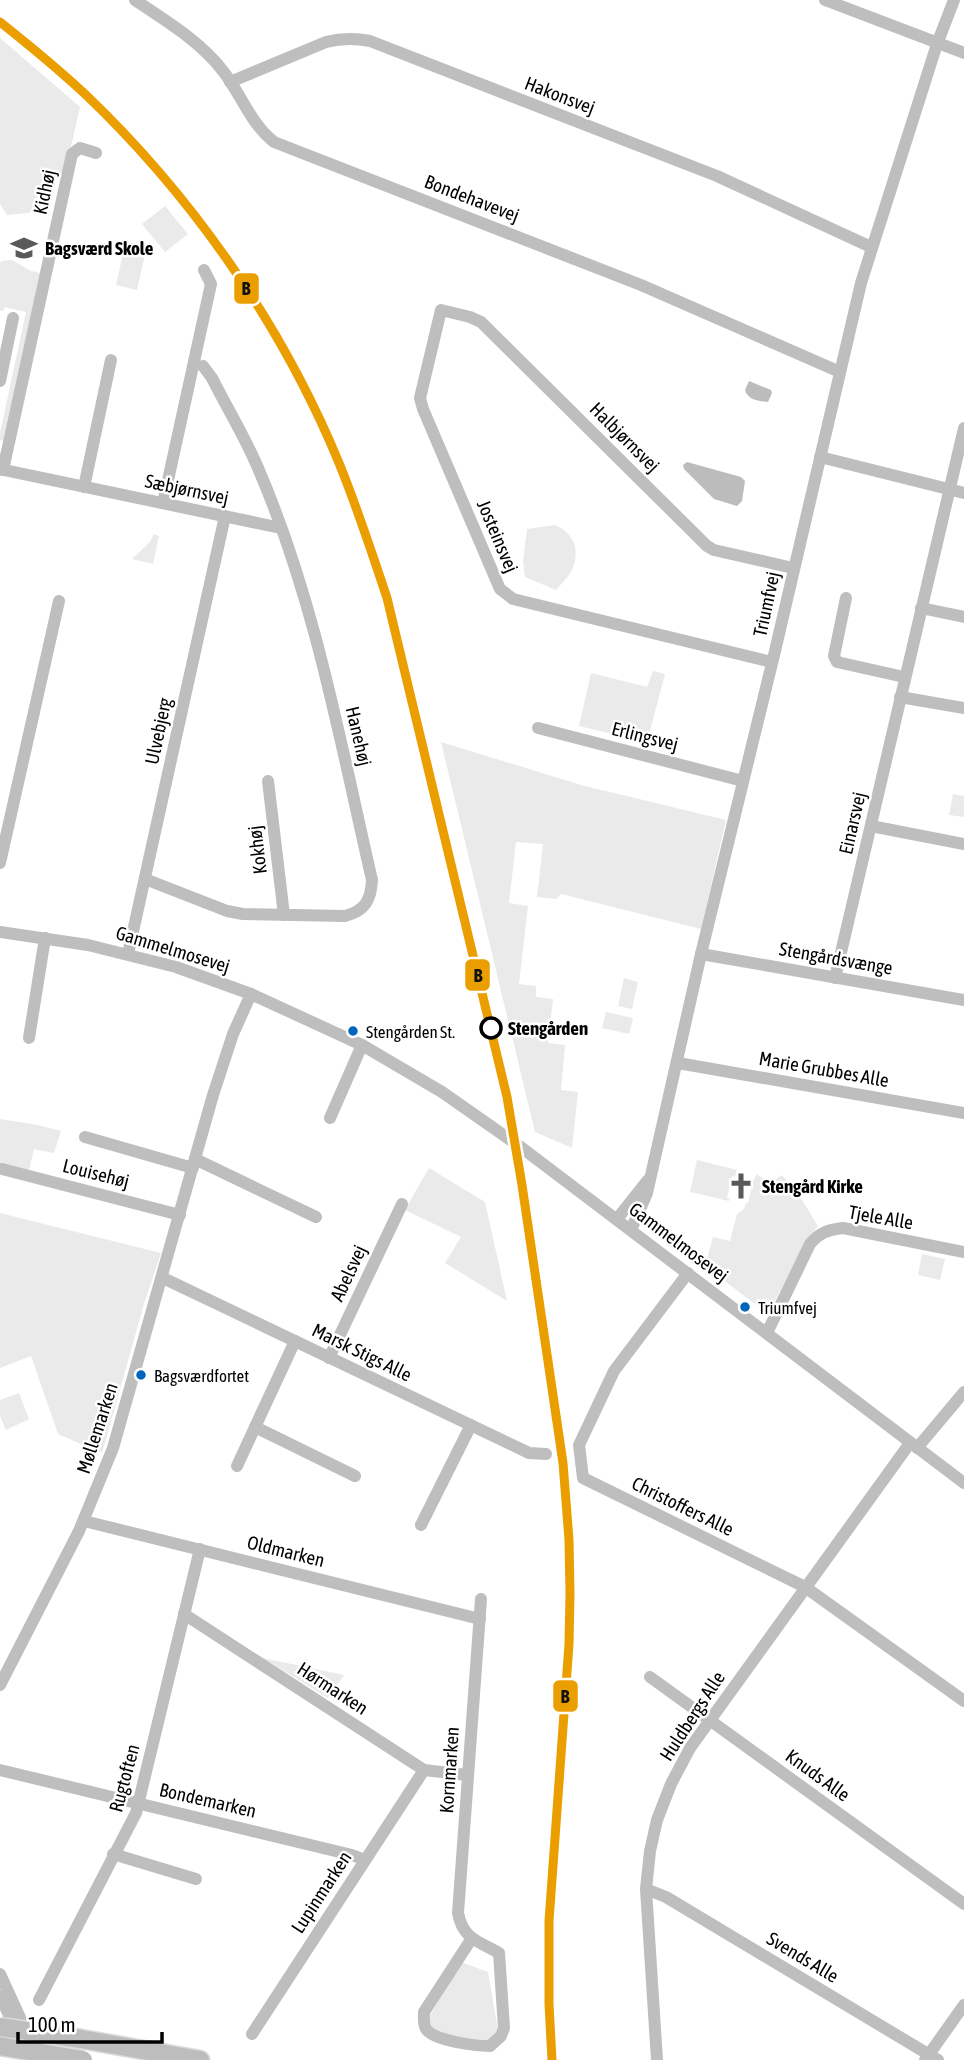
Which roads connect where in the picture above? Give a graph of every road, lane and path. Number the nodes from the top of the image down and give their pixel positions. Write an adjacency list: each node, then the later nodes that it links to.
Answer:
1 (135, 0): 6 (street, Bondehavevej)
2 (825, 0): 4 (street)
3 (954, 0): 4 (street, Triumfvej)
4 (937, 44): 5 (street); 8 (street, Triumfvej)
5 (964, 53)
6 (230, 82): 8 (street, Hakonsvej); 14 (street, Bondehavevej)
7 (96, 153): 18 (street, Kidhøj)
8 (872, 247): 14 (street, Triumfvej)
9 (204, 270): 22 (street)
10 (441, 310): 25 (street, Halbjørnsvej); 30 (street, Josteinsvej)
11 (13, 318): 15 (street)
12 (111, 360): 19 (street)
13 (203, 366): 24 (street, Hanehøj)
14 (840, 372): 17 (street, Triumfvej)
15 (0, 381)
16 (964, 428): 20 (street, Einarsvej)
17 (820, 457): 20 (street); 25 (street, Triumfvej)
18 (1, 470): 19 (street, Sæbjørnsvej)
19 (84, 487): 22 (street, Sæbjørnsvej)
20 (949, 489): 21 (street); 28 (street, Einarsvej)
21 (964, 493)
22 (163, 503): 23 (street, Sæbjørnsvej)
23 (225, 516): 24 (street, Sæbjørnsvej); 40 (street, Ulvebjerg)
24 (281, 528): 41 (street, Hanehøj)
25 (793, 568): 30 (street, Triumfvej)
26 (846, 598): 31 (street)
27 (59, 601): 39 (street)
28 (921, 608): 29 (street); 31 (street, Einarsvej)
29 (964, 617)
30 (772, 662): 36 (street, Triumfvej)
31 (904, 677): 32 (street, Einarsvej)
32 (901, 696): 33 (street); 37 (street, Einarsvej)
33 (964, 708)
34 (538, 728): 36 (street, Erlingsvej)
35 (268, 781): 41 (street, Kokhøj)
36 (743, 781): 45 (street, Triumfvej)
37 (871, 826): 38 (street); 46 (street, Einarsvej)
38 (964, 844)
39 (0, 863)
40 (145, 879): 41 (street, Hanehøj); 44 (street, Ulvebjerg)
41 (284, 915)
42 (0, 932): 43 (street, Gammelmosevej)
43 (45, 938): 44 (street, Gammelmosevej); 49 (street)
44 (128, 954): 47 (street, Gammelmosevej)
45 (701, 954): 46 (street, Stengårdsvænge); 51 (street, Triumfvej)
46 (835, 978): 48 (street, Stengårdsvænge)
47 (251, 994): 50 (street, Gammelmosevej); 55 (street, Møllemarken)
48 (964, 1000)
49 (29, 1038)
50 (362, 1045): 53 (street); 61 (street, Gammelmosevej)
51 (678, 1063): 52 (street, Marie Grubbes Alle); 57 (street, Triumfvej)
52 (964, 1113)
53 (330, 1118)
54 (85, 1137): 55 (street)
55 (194, 1164): 59 (street, Møllemarken); 60 (street)
56 (2, 1169): 59 (street, Louisehøj)
57 (650, 1177): 61 (street, Triumfvej); 62 (street, Triumfvej)
58 (401, 1204): 68 (street, Abelsvej)
59 (180, 1215): 65 (street, Møllemarken)
60 (316, 1217)
61 (617, 1219): 62 (street, Gammelmosevej)
62 (631, 1230): 64 (street, Gammelmosevej)
63 (964, 1252): 66 (street, Tjele Alle)
64 (688, 1273): 66 (street, Gammelmosevej); 80 (street, Christoffers Alle)
65 (163, 1278): 67 (street, Marsk Stigs Alle); 77 (street, Møllemarken)
66 (767, 1333): 72 (street, Gammelmosevej)
67 (295, 1341): 68 (street, Marsk Stigs Alle); 71 (street)
68 (329, 1358): 70 (street, Marsk Stigs Alle)
69 (964, 1392): 72 (street, Huldbergs Alle)
70 (471, 1425): 73 (street, Marsk Stigs Alle); 78 (street)
71 (255, 1427): 74 (street); 75 (street)
72 (913, 1445): 76 (street, Gammelmosevej); 80 (street, Huldbergs Alle)
73 (546, 1454)
74 (237, 1466)
75 (355, 1476)
76 (964, 1483)
77 (84, 1521): 79 (street, Oldmarken); 85 (street, Møllemarken)
78 (421, 1525)
79 (200, 1549): 82 (street, Rugtoften); 83 (street, Oldmarken)
80 (805, 1587): 86 (street, Christoffers Alle); 87 (street, Huldbergs Alle)
81 (481, 1599): 83 (street, Kornmarken)
82 (184, 1614): 89 (street, Hørmarken); 91 (street, Rugtoften)
83 (480, 1619): 90 (street, Kornmarken)
84 (650, 1677): 87 (street, Knuds Alle)
85 (0, 1685)
86 (964, 1701)
87 (709, 1720): 95 (street, Huldbergs Alle); 96 (street, Knuds Alle)
88 (0, 1770): 91 (street, Bondemarken)
89 (424, 1770): 90 (street, Hørmarken); 93 (street, Lupinmarken)
90 (467, 1775): 97 (street, Kornmarken)
91 (139, 1804): 92 (street, Rugtoften); 93 (street, Bondemarken)
92 (113, 1854): 94 (street); 100 (street, Rugtoften)
93 (365, 1860): 103 (street, Lupinmarken)
94 (196, 1879)
95 (646, 1889): 105 (street, Svends Alle); 110 (street, Huldbergs Alle)
96 (964, 1904)
97 (472, 1938): 97 (street)
98 (0, 1974): 107 (street)
99 (0, 1996): 106 (street)
100 (39, 2000)
101 (964, 2005): 105 (street)
102 (0, 2027): 109 (highway, bridge)
103 (252, 2034)
104 (0, 2046): 108 (highway, bridge)
105 (930, 2058)
106 (31, 2060)
107 (40, 2060)
108 (84, 2060)
109 (200, 2060)
110 (657, 2060)

